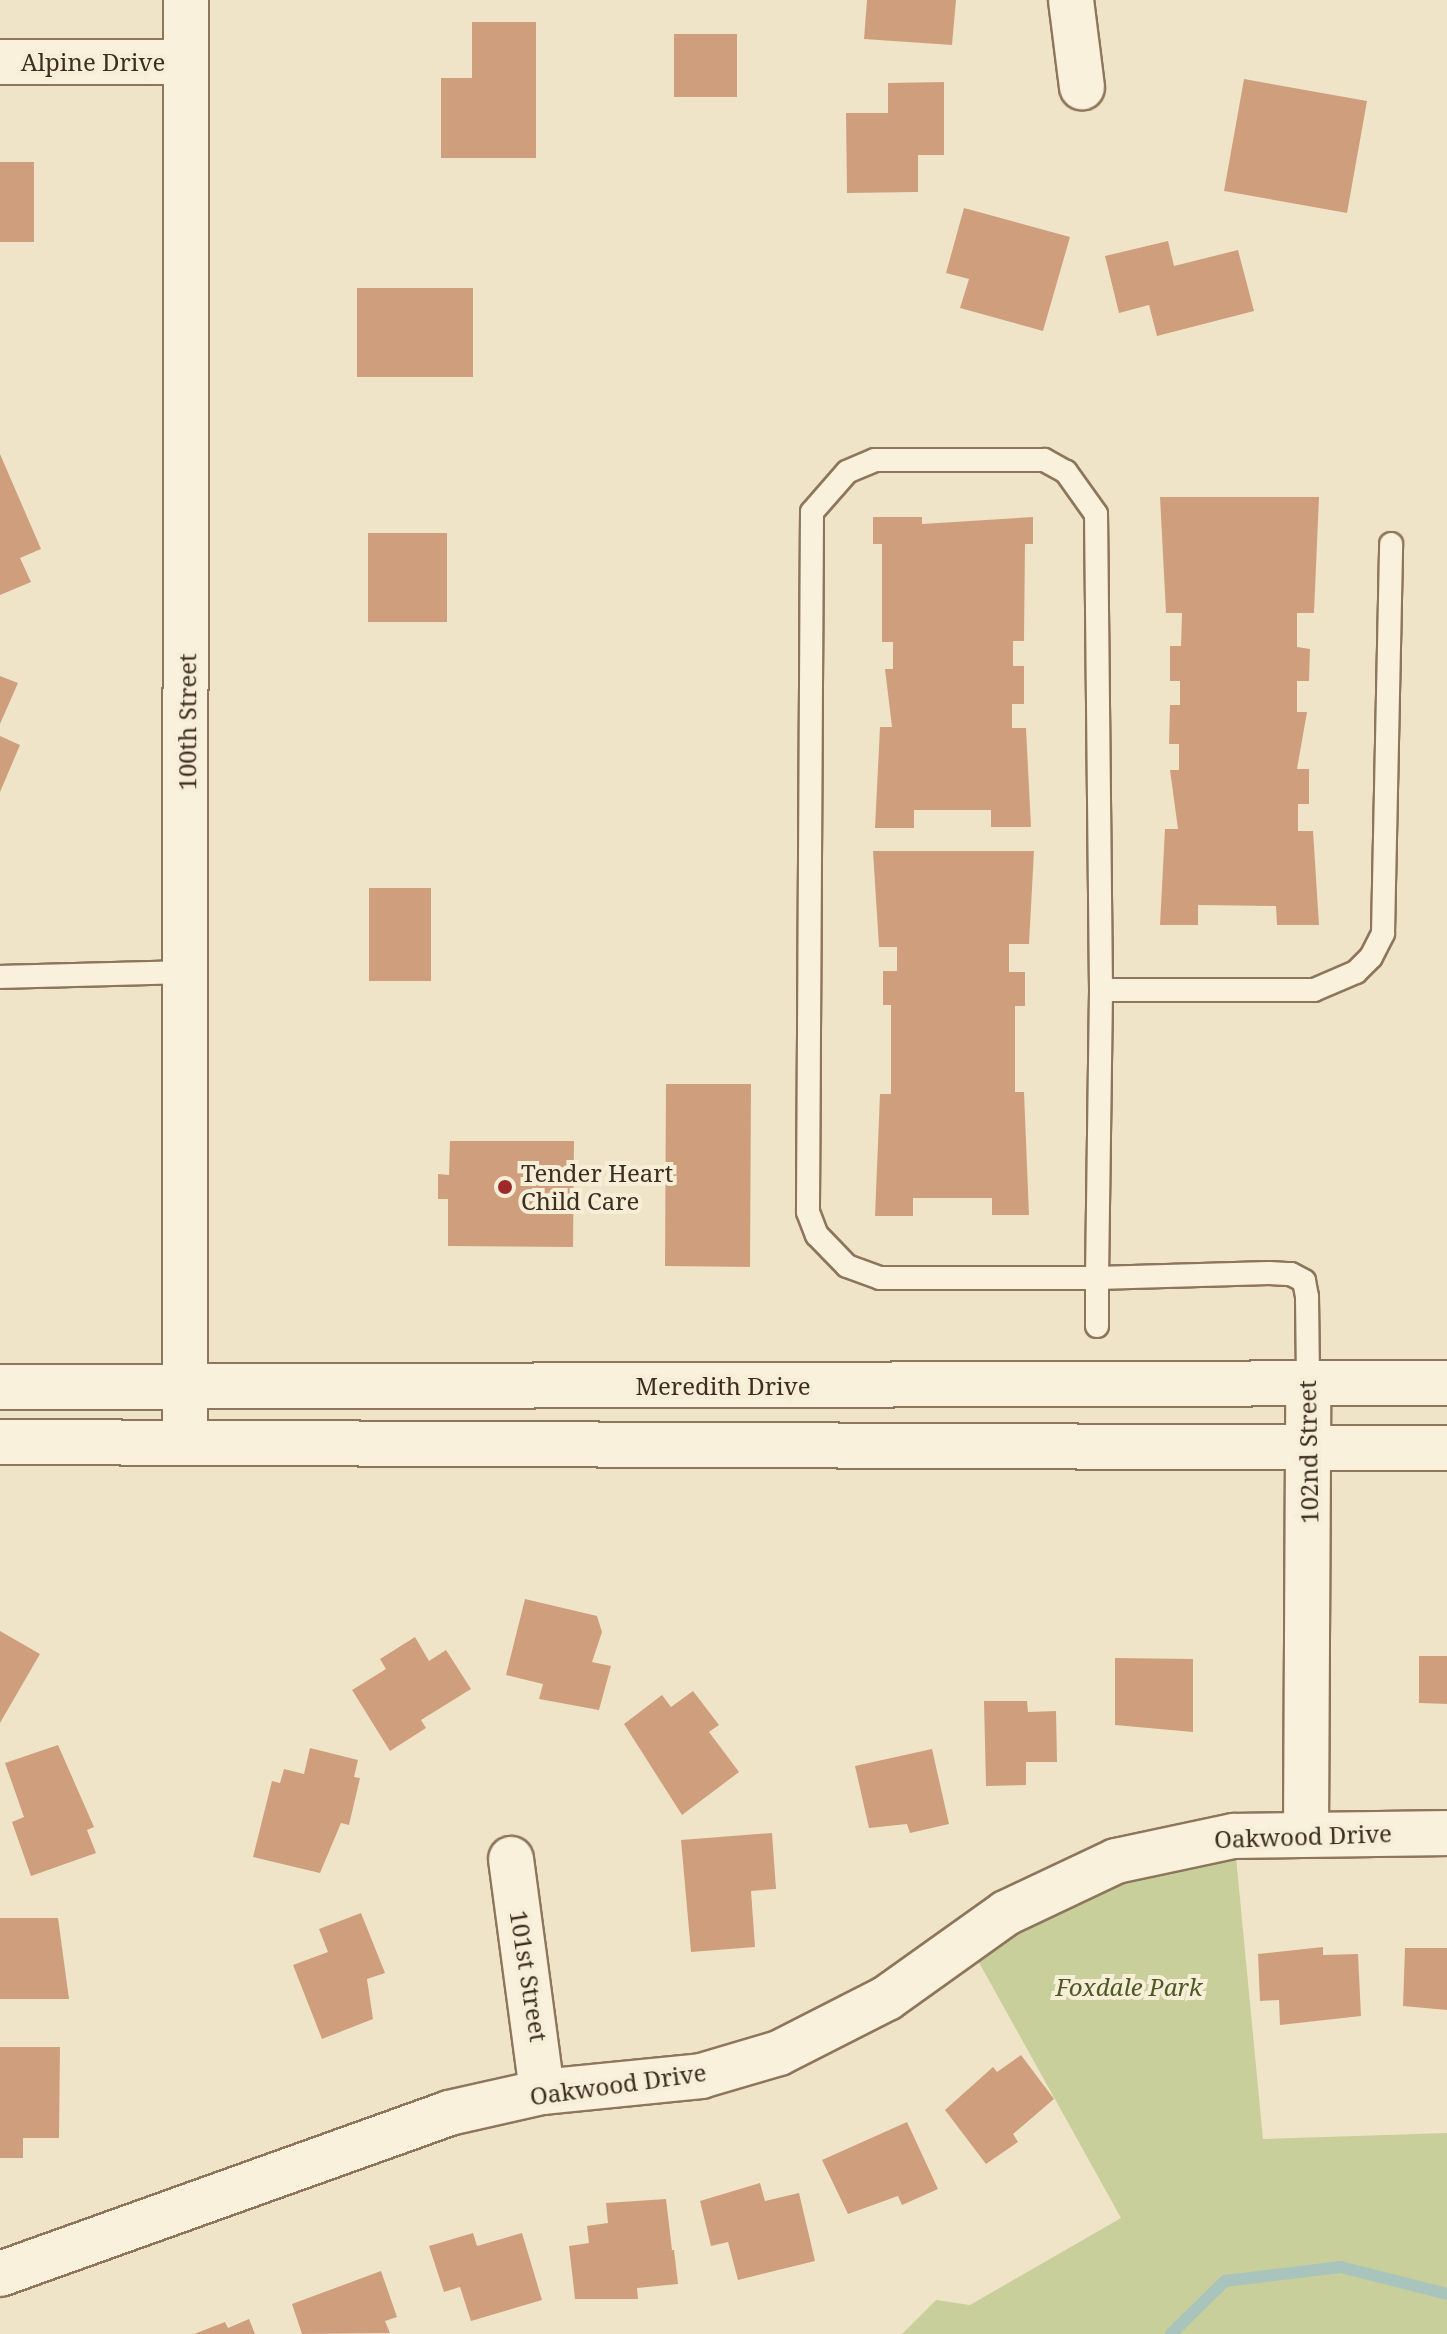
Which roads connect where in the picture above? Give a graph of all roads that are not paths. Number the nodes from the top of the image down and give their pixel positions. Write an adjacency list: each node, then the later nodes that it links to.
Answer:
1 (186, 0): 4 (street, 100th Street)
2 (1071, 0): 5 (street)
3 (0, 62): 4 (street, Alpine Drive)
4 (186, 62): 7 (street, 100th Street)
5 (1082, 87)
6 (1391, 544): 9 (lane)
7 (187, 972): 8 (lane); 14 (street, 100th Street)
8 (0, 977)
9 (1101, 990): 10 (lane); 10 (lane)
10 (1097, 1278): 11 (lane); 13 (lane, 102nd Street)
11 (1097, 1326)
12 (1447, 1383): 13 (street, Meredith Drive)
13 (1308, 1384): 14 (street, Meredith Drive); 18 (street, 102nd Street)
14 (187, 1385): 15 (street, Meredith Drive); 17 (street, 100th Street)
15 (0, 1387)
16 (0, 1442): 17 (street)
17 (185, 1443): 18 (street)
18 (1310, 1447): 19 (street); 20 (street, 102nd Street)
19 (1447, 1448)
20 (1306, 1832): 21 (street, Oakwood Drive); 23 (street, Oakwood Drive)
21 (1447, 1833)
22 (511, 1859): 23 (street, 101st Street)
23 (542, 2092): 24 (street, Oakwood Drive)
24 (0, 2274)

